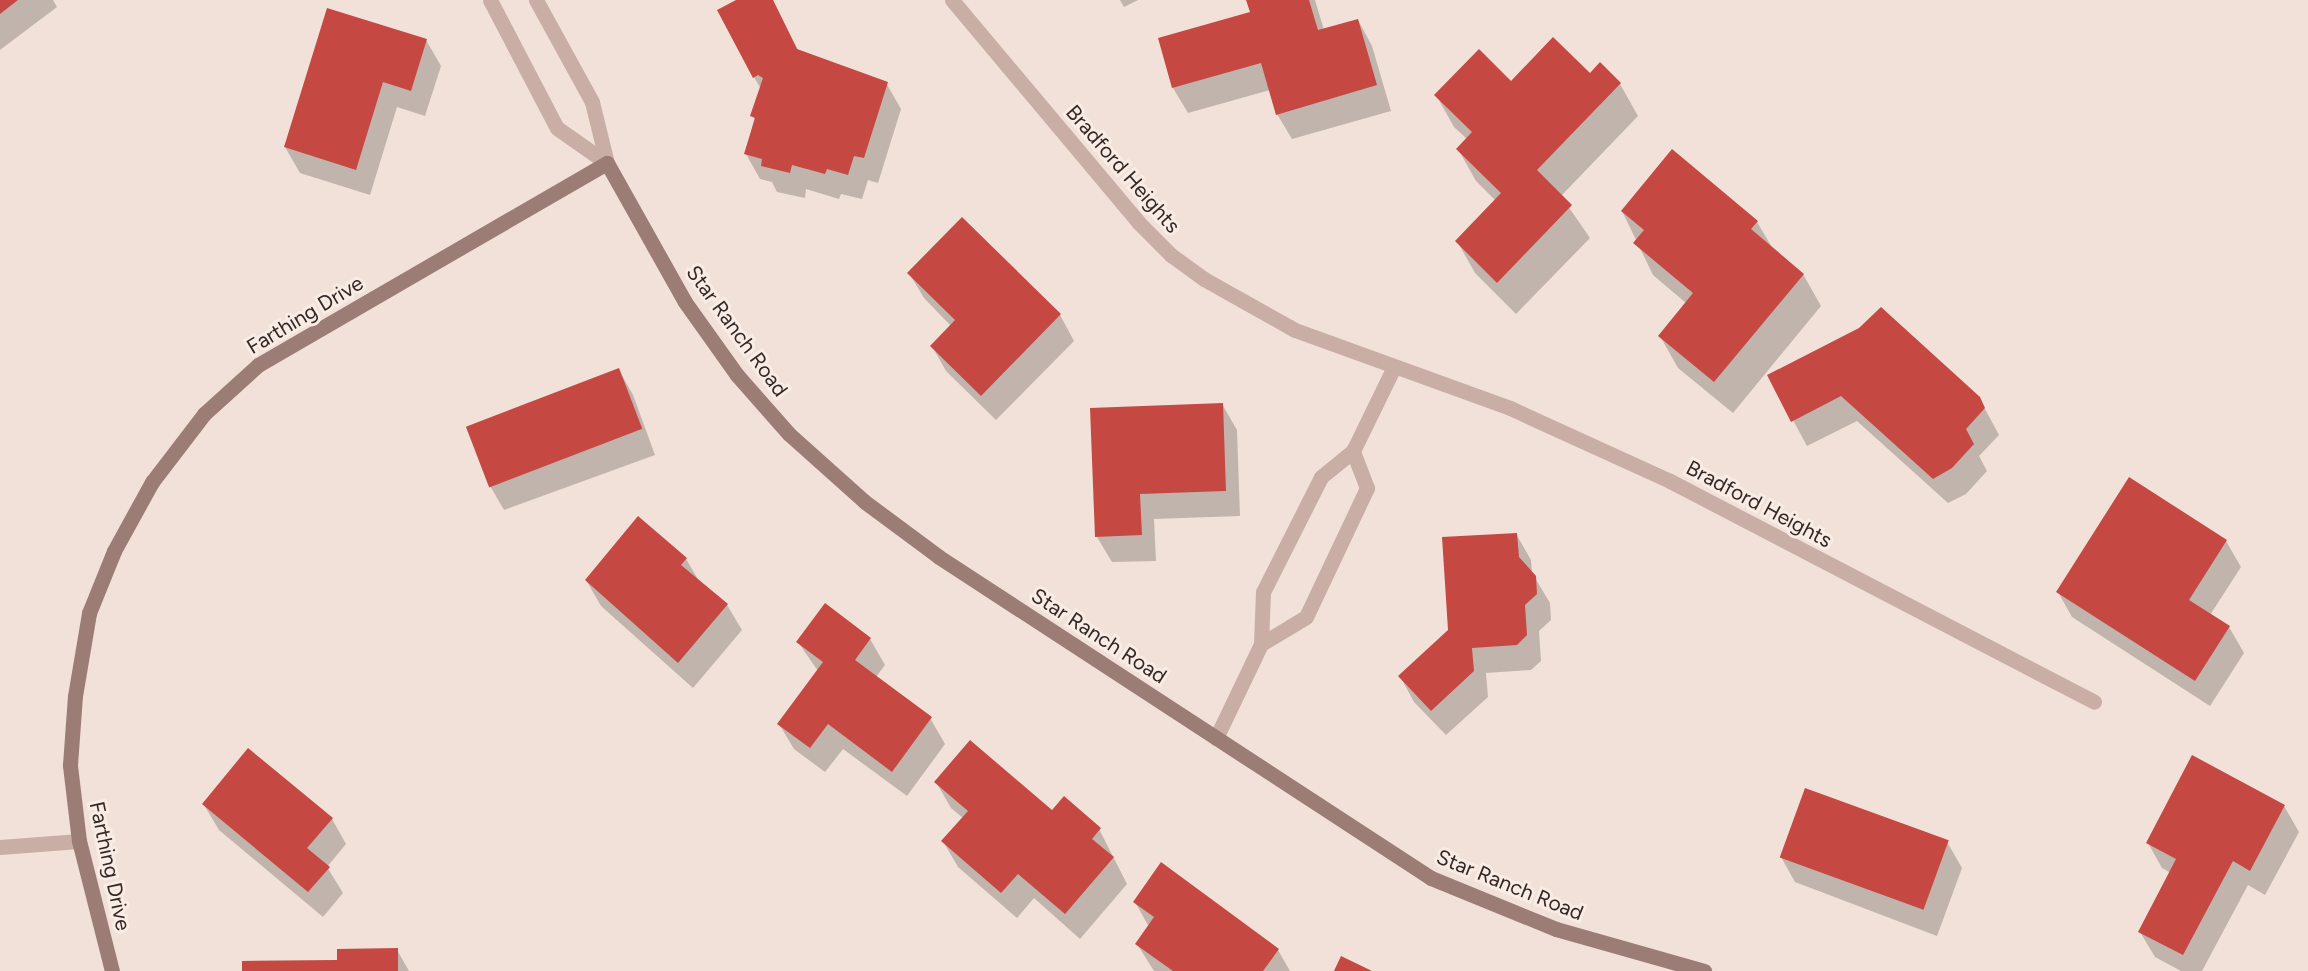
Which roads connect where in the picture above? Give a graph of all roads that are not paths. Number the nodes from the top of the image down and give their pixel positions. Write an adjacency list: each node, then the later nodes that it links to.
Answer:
1 (490, 0): 4 (street)
2 (536, 0): 4 (street)
3 (952, 0): 5 (street, Bradford Heights)
4 (607, 163): 9 (street, Star Ranch Road); 10 (street, Farthing Drive)
5 (1394, 367): 6 (street); 8 (street, Bradford Heights)
6 (1353, 451): 7 (street); 7 (street)
7 (1261, 644): 9 (street)
8 (2094, 702)
9 (1216, 738): 13 (street, Star Ranch Road)
10 (79, 841): 11 (street); 12 (street, Farthing Drive)
11 (0, 847)
12 (112, 971)
13 (1704, 971)

